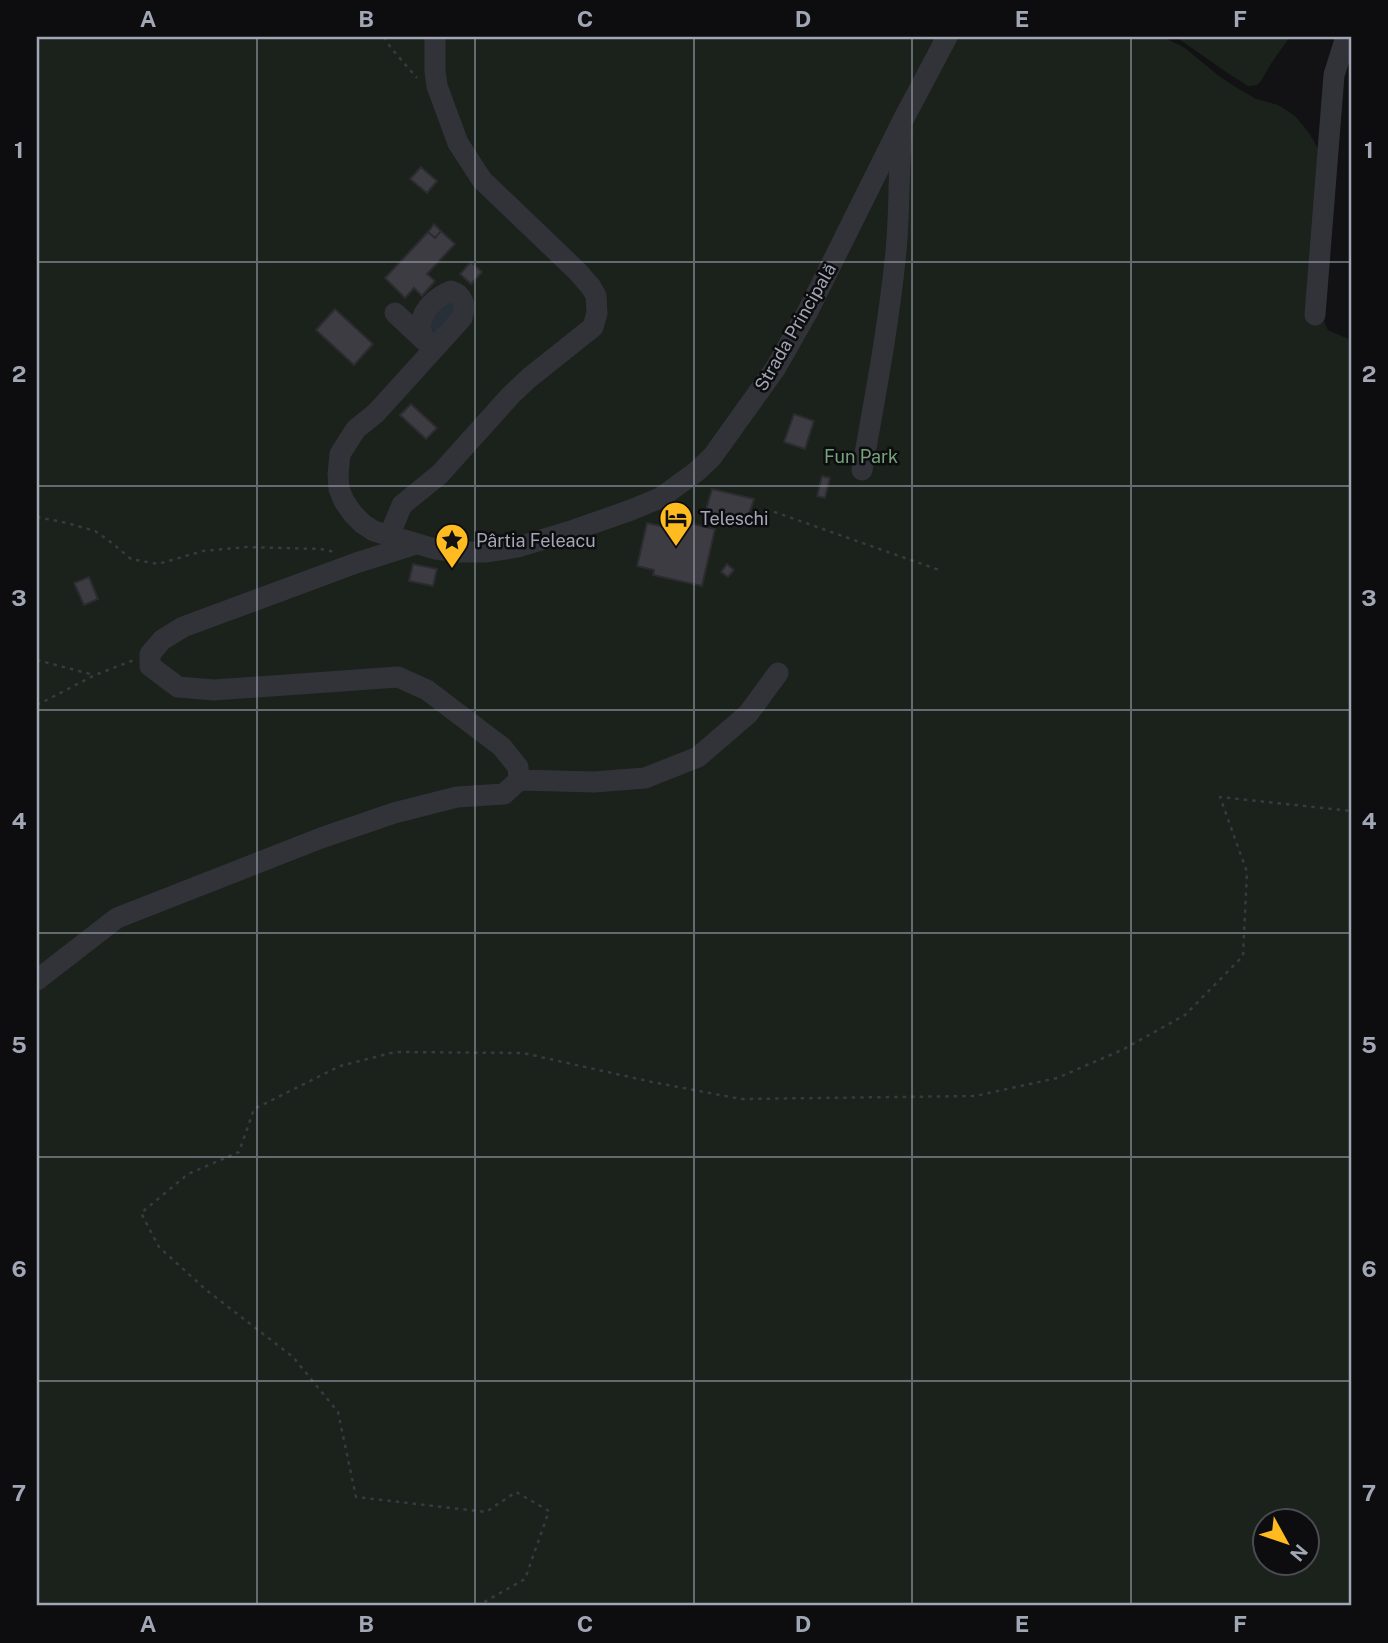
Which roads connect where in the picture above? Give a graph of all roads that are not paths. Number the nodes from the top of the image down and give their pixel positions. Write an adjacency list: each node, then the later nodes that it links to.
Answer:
1 (435, 37): 8 (street)
2 (947, 37): 4 (street, Strada Principală)
3 (1346, 37): 6 (street)
4 (904, 118): 7 (street); 9 (street, Strada Principală)
5 (395, 313): 8 (street, Strada Principală)
6 (1315, 315)
7 (862, 470)
8 (389, 536): 9 (street, Strada Principală)
9 (416, 544): 11 (street)
10 (778, 673): 11 (street)
11 (519, 780): 12 (street)
12 (37, 980)

